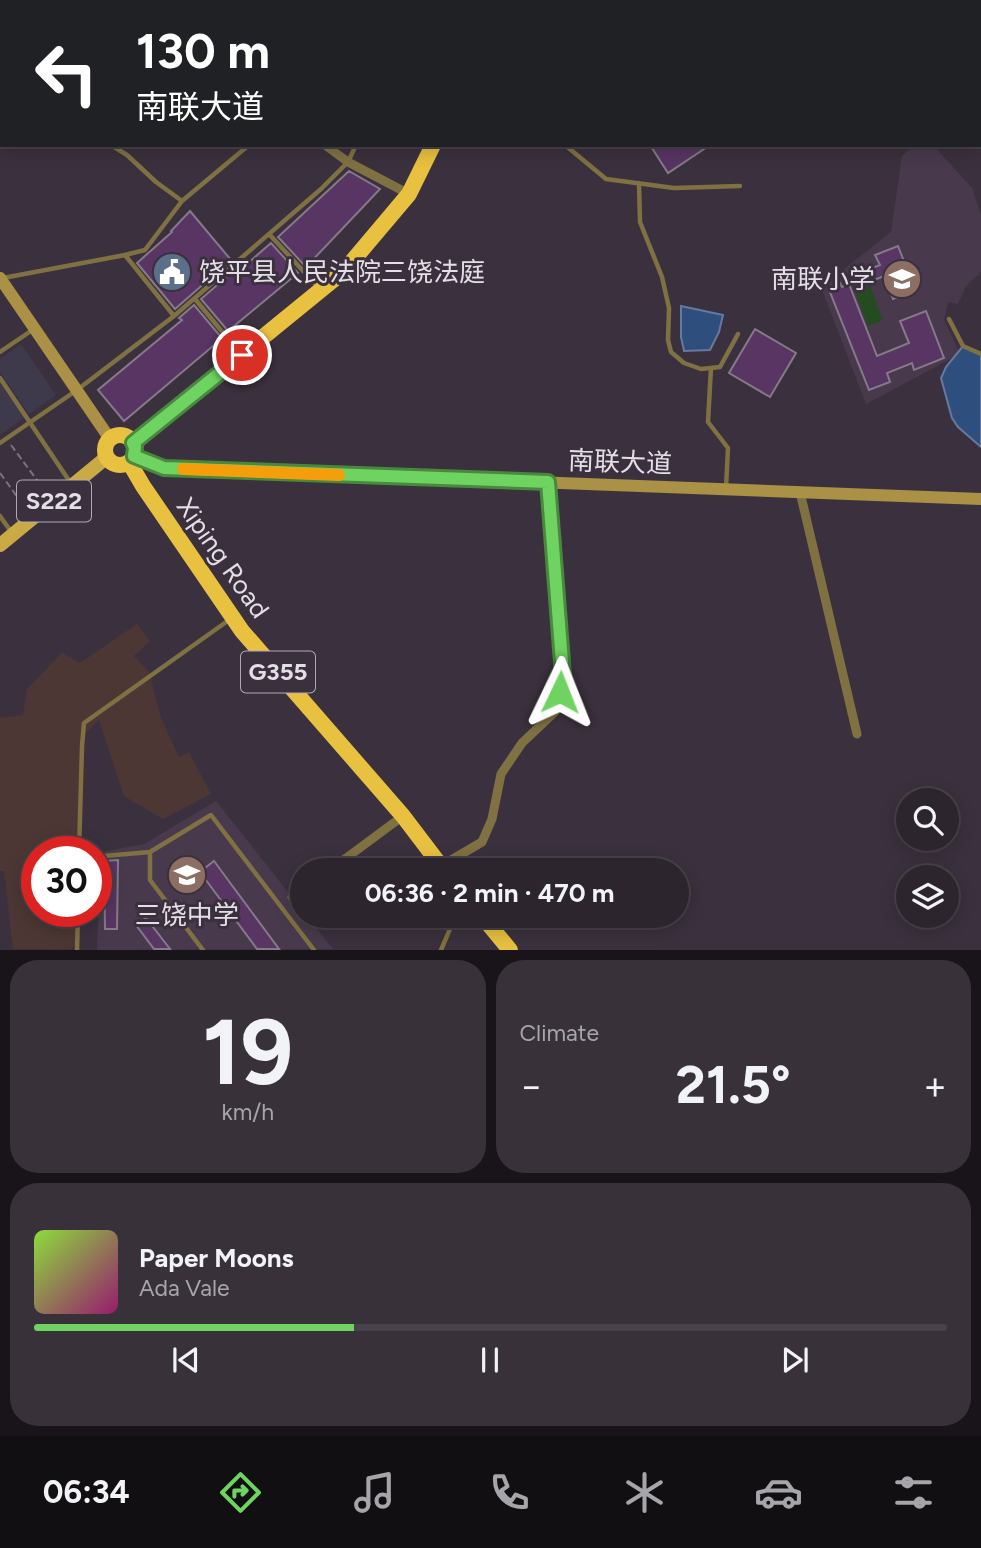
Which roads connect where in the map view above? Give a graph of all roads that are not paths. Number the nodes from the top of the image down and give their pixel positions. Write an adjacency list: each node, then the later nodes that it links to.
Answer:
1 (114, 147): 12 (lane)
2 (247, 147): 12 (lane)
3 (328, 147): 8 (street)
4 (355, 147): 8 (lane)
5 (425, 147): 11 (highway)
6 (432, 147): 11 (highway)
7 (567, 147): 9 (lane)
8 (348, 162): 11 (street); 13 (lane)
9 (639, 183): 10 (lane); 25 (lane)
10 (740, 186)
11 (406, 192): 16 (highway)
12 (182, 201): 14 (lane)
13 (269, 234): 16 (lane); 17 (lane)
14 (125, 255): 15 (lane); 18 (lane)
15 (0, 279): 20 (street)
16 (319, 288): 23 (highway)
17 (195, 299): 18 (lane); 23 (lane)
18 (174, 316): 27 (lane)
19 (949, 319): 24 (lane)
20 (35, 328): 22 (lane); 27 (street)
21 (738, 334): 25 (lane)
22 (0, 352)
23 (240, 353): 31 (highway)
24 (981, 354)
25 (711, 368): 35 (lane)
26 (0, 378): 28 (lane)
27 (77, 390): 28 (lane); 29 (street)
28 (30, 422): 30 (lane); 34 (lane)
29 (110, 439): 31 (highway); 32 (highway)
30 (0, 443)
31 (132, 450): 32 (highway); 33 (street, 南联大道); 41 (highway, Xiping Road / G355)
32 (107, 457): 34 (main road, S222)
33 (548, 482): 35 (street, 南联大道); 49 (street)
34 (73, 485): 39 (main road, S222)
35 (726, 489): 36 (street, 南联大道)
36 (800, 492): 37 (street, 南联大道); 42 (street)
37 (981, 499)
38 (0, 516): 39 (lane)
39 (13, 534): 40 (main road, S222)
40 (0, 545)
41 (233, 618): 43 (highway, Xiping Road / G355); 44 (lane)
42 (857, 734)
43 (403, 816): 47 (street); 48 (highway, Xiping Road / G355)
44 (79, 836)
45 (149, 852): 46 (lane); 54 (lane); 55 (lane)
46 (112, 855)
47 (346, 858)
48 (435, 858)
49 (458, 858)
50 (78, 927): 53 (lane)
51 (450, 928): 56 (lane)
52 (492, 928): 57 (highway)
53 (77, 950)
54 (203, 950)
55 (314, 950)
56 (441, 950)
57 (510, 950)

